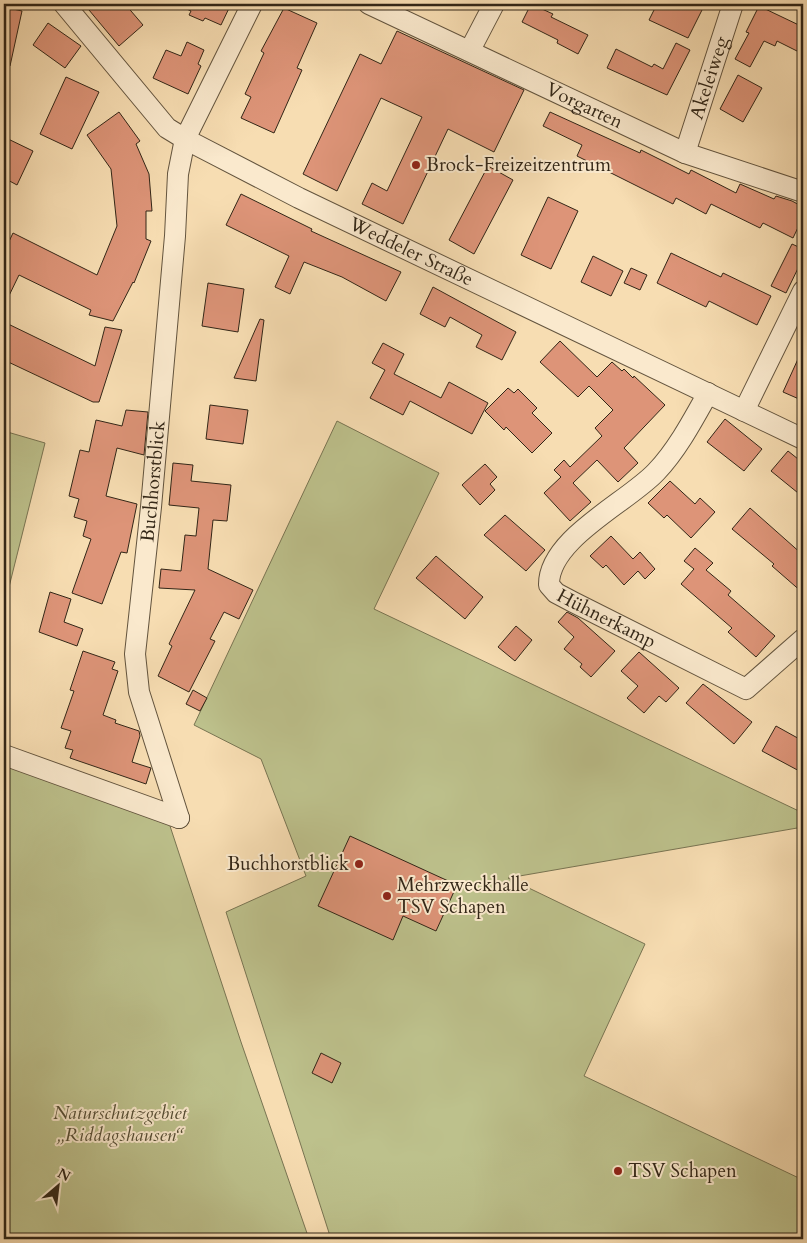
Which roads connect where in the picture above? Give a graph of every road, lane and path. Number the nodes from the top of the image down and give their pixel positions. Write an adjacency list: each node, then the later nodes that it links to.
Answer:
1 (64, 4): 7 (street, Weddeler Straße)
2 (252, 4): 7 (street, Buchhorstblick)
3 (369, 4): 6 (street, Vorgarten)
4 (494, 4): 6 (street)
5 (733, 4): 8 (street, Akeleiweg)
6 (470, 50): 8 (street, Vorgarten)
7 (185, 139): 11 (street, Weddeler Straße); 15 (street, Buchhorstblick)
8 (685, 153): 9 (street, Vorgarten)
9 (803, 192)
10 (803, 292): 12 (street)
11 (708, 393): 12 (street, Weddeler Straße); 14 (street, Hühnerkamp)
12 (744, 411): 13 (street, Weddeler Straße)
13 (803, 439)
14 (803, 639)
15 (4, 756)

